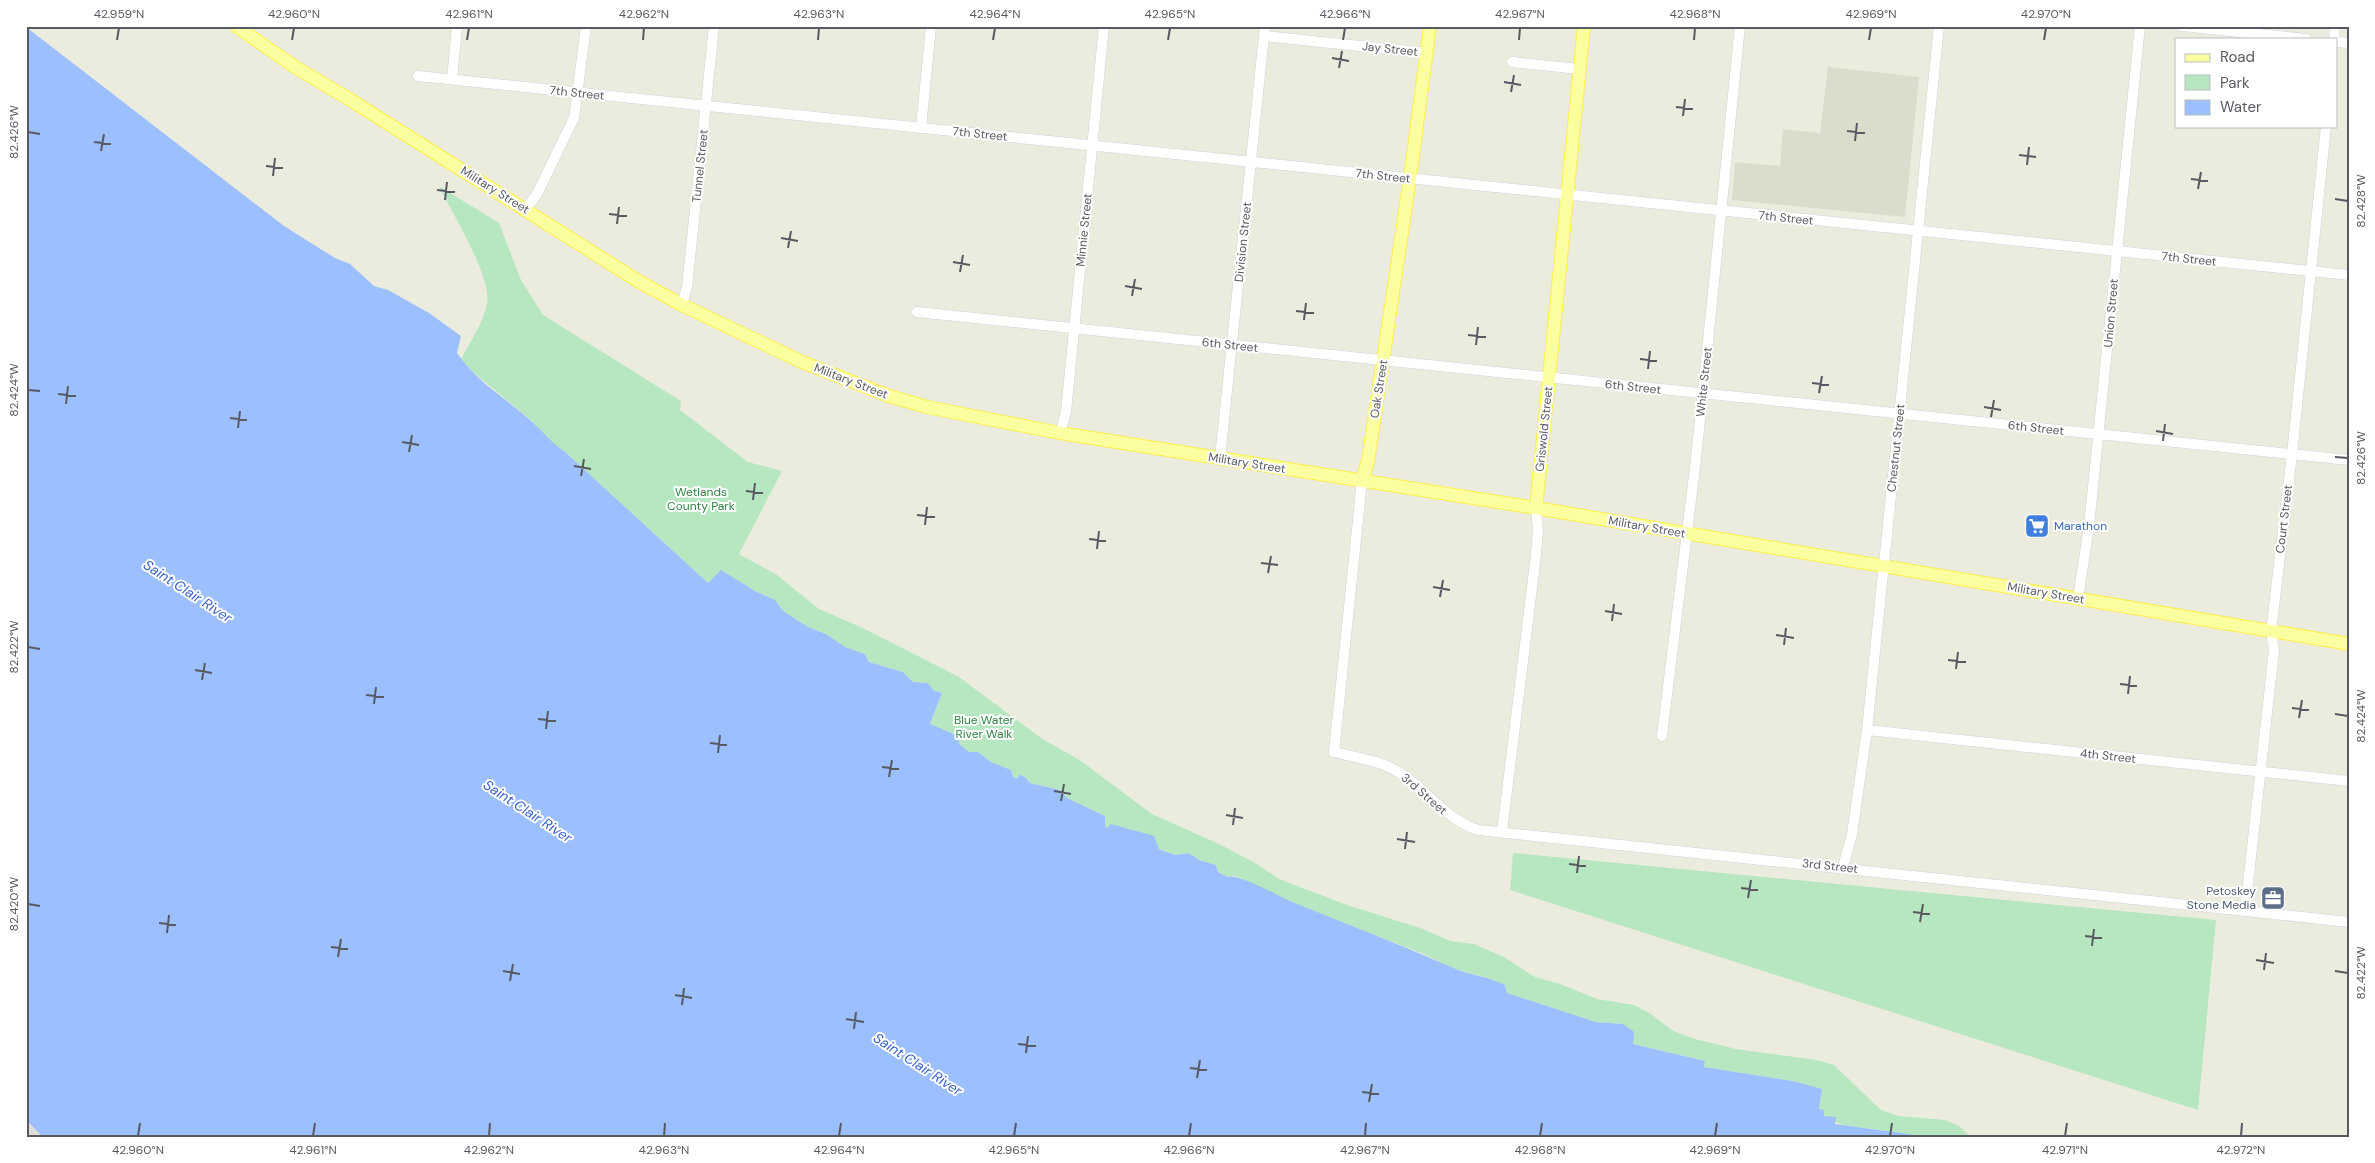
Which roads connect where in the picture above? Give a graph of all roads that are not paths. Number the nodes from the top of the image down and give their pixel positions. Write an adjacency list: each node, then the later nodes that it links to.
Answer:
1 (236, 26): 28 (main road, Military Street)
2 (457, 26): 19 (street)
3 (586, 26): 20 (street)
4 (714, 26): 21 (street, Tunnel Street)
5 (931, 26): 22 (street)
6 (1104, 26): 24 (street, Minnie Street)
7 (1430, 26): 15 (main road, Oak Street)
8 (1584, 26): 17 (main road, Griswold Street)
9 (1740, 26): 29 (street, White Street)
10 (1939, 26): 30 (street, Chestnut Street)
11 (2140, 26): 31 (street, Union Street)
12 (2182, 26): 14 (street)
13 (1264, 31): 15 (street, Jay Street); 25 (street, Division Street)
14 (2296, 38)
15 (1427, 53): 26 (main road, Oak Street)
16 (1512, 62): 17 (street)
17 (1579, 70): 27 (main road, Griswold Street)
18 (418, 76): 19 (street, 7th Street)
19 (452, 79): 20 (street, 7th Street)
20 (578, 93): 21 (street, 7th Street); 28 (street)
21 (706, 106): 22 (street, 7th Street); 34 (street, Tunnel Street)
22 (921, 128): 24 (street, 7th Street)
23 (2326, 128): 32 (street, Court Street)
24 (1092, 146): 25 (street, 7th Street); 36 (street, Minnie Street)
25 (1251, 163): 26 (street, 7th Street); 37 (street, Division Street)
26 (1410, 178): 27 (street, 7th Street); 38 (main road, Oak Street)
27 (1568, 196): 29 (street, 7th Street); 39 (main road, Griswold Street)
28 (526, 209): 34 (main road, Military Street)
29 (1721, 211): 30 (street, 7th Street); 40 (street, White Street)
30 (1919, 232): 31 (street, 7th Street); 41 (street, Chestnut Street)
31 (2117, 251): 32 (street, 7th Street); 43 (street, Union Street)
32 (2311, 272): 33 (street, 7th Street); 44 (street, Court Street)
33 (2349, 275)
34 (682, 305): 42 (main road, Military Street)
35 (917, 312): 36 (street, 6th Street)
36 (1074, 329): 37 (street, 6th Street); 42 (street, Minnie Street)
37 (1232, 346): 38 (street, 6th Street); 45 (street, Division Street)
38 (1383, 361): 39 (street, 6th Street); 47 (main road, Oak Street)
39 (1549, 378): 40 (street, 6th Street); 48 (main road, Griswold Street)
40 (1702, 394): 41 (street, 6th Street); 49 (street, White Street)
41 (1900, 415): 43 (street, 6th Street); 50 (street, Chestnut Street)
42 (1060, 433): 45 (main road, Military Street)
43 (2098, 434): 44 (street, 6th Street); 51 (street, Union Street)
44 (2292, 454): 46 (street, 6th Street); 52 (street, Court Street)
45 (1220, 458): 47 (main road, Military Street)
46 (2349, 460)
47 (1362, 481): 48 (main road, Military Street); 56 (street, Oak Street)
48 (1536, 508): 49 (main road, Military Street); 59 (street, Griswold Street)
49 (1687, 534): 50 (main road, Military Street); 55 (street, White Street)
50 (1884, 566): 51 (main road, Military Street); 54 (street, Chestnut Street)
51 (2078, 599): 52 (main road, Military Street)
52 (2271, 632): 53 (main road, Military Street); 57 (street, Court Street)
53 (2349, 644)
54 (1867, 730): 57 (street, 4th Street); 60 (street, Chestnut Street)
55 (1662, 736)
56 (1334, 752): 59 (street, 3rd Street)
57 (2260, 772): 58 (street, 4th Street); 61 (street, Court Street)
58 (2349, 781)
59 (1502, 832): 60 (street, 3rd Street)
60 (1843, 867): 61 (street, 3rd Street)
61 (2245, 911): 62 (street, 3rd Street)
62 (2349, 922)

